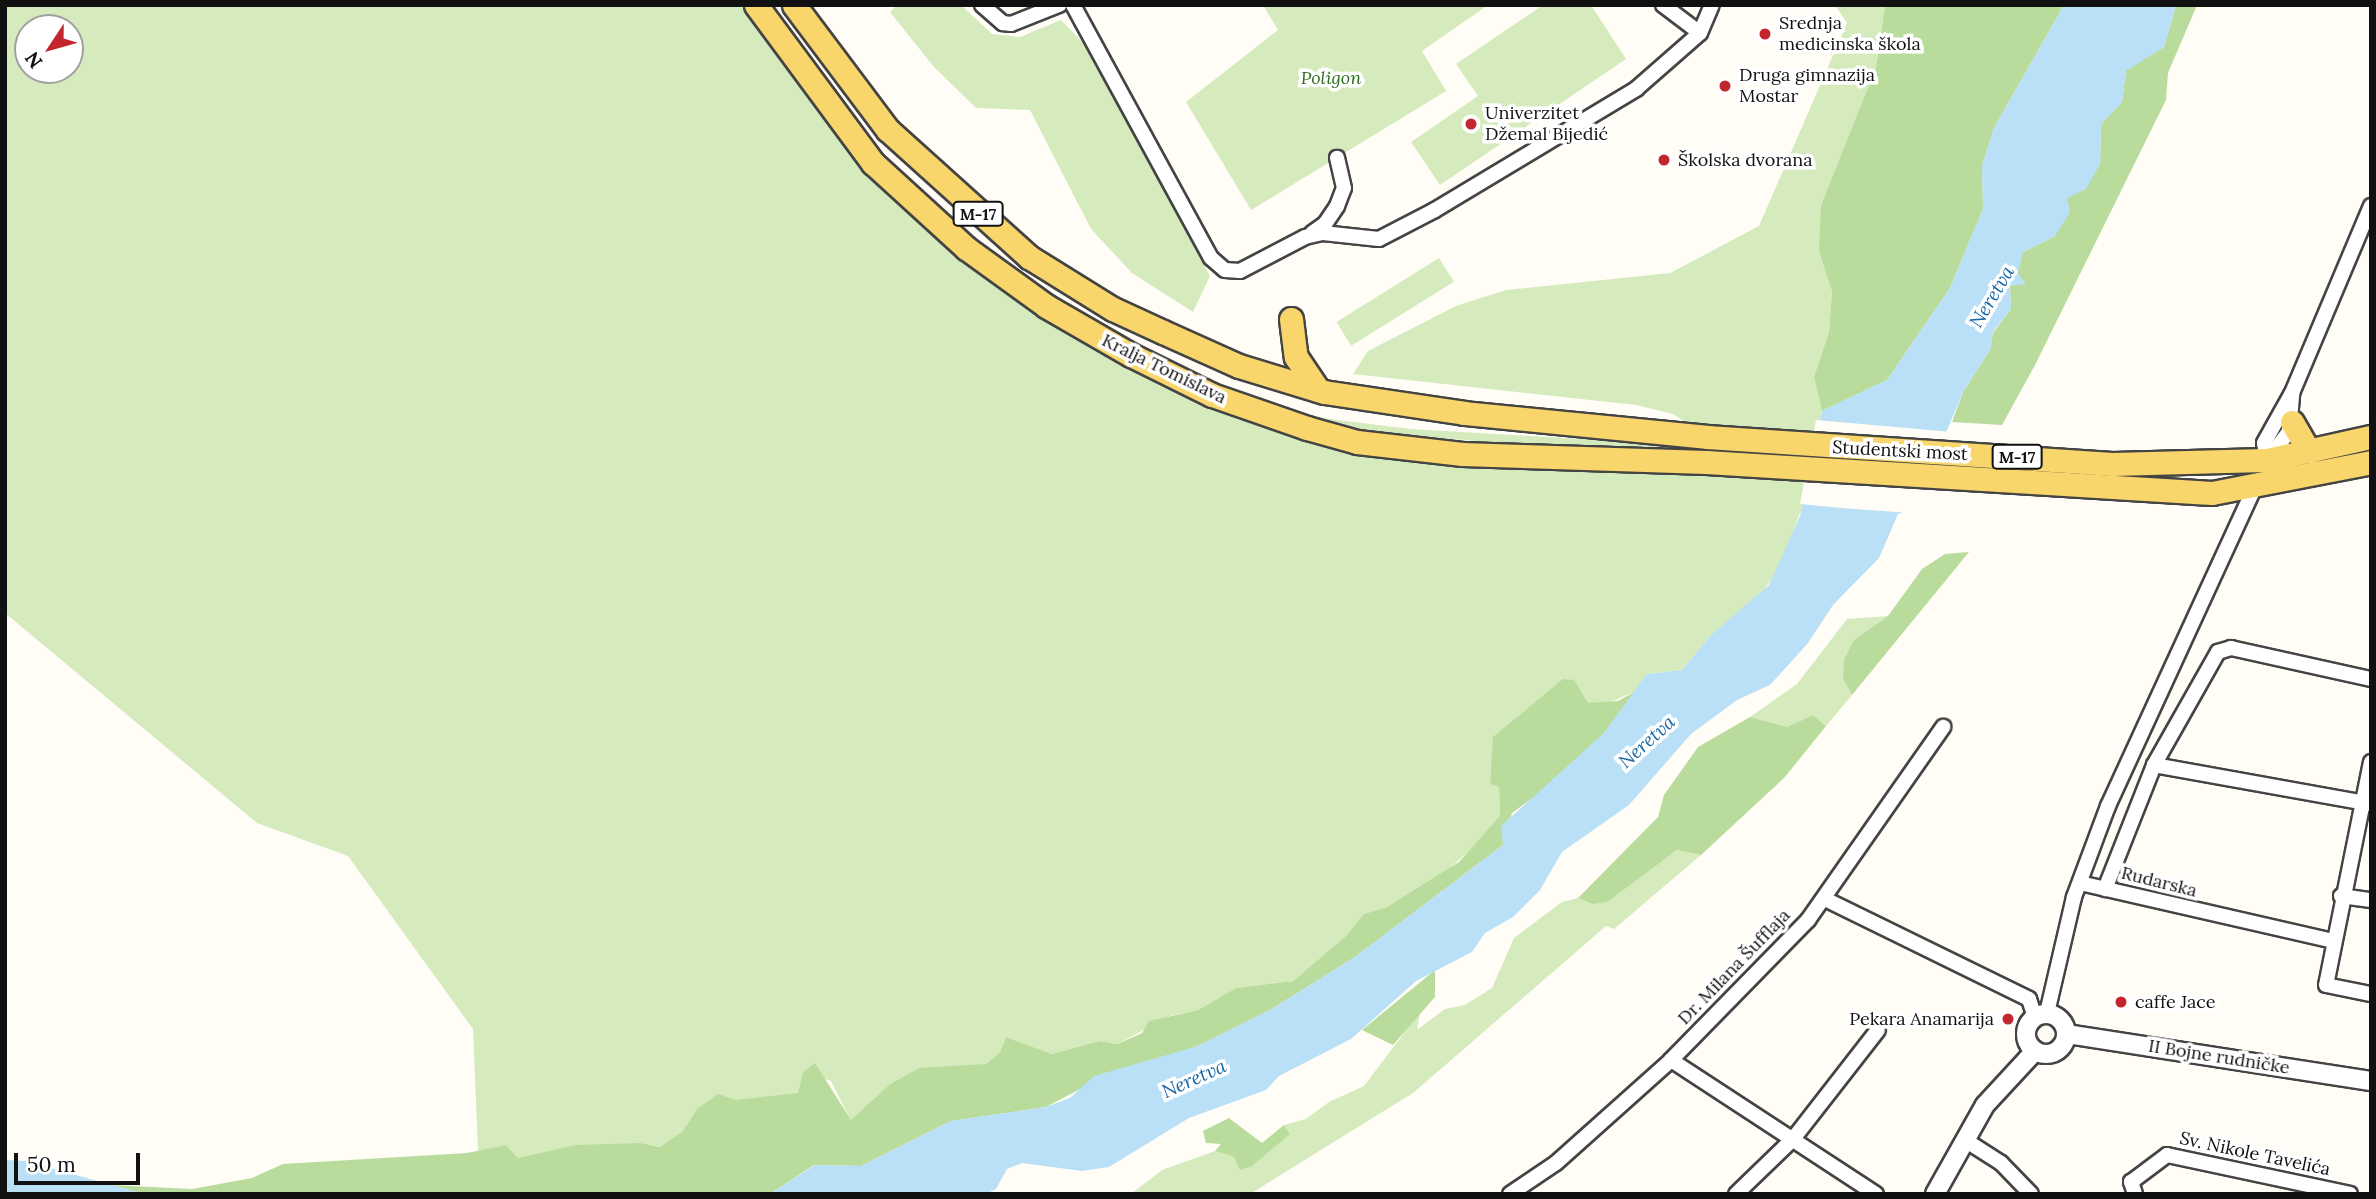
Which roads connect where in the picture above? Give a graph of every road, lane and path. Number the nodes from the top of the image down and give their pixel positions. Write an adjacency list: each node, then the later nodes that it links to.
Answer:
1 (756, 5): 20 (main road, Kralja Tomislava / M-17)
2 (794, 5): 13 (main road, Kralja Tomislava / M-17)
3 (982, 5): 4 (street)
4 (1059, 5)
5 (1073, 5): 11 (street)
6 (1663, 5): 8 (street)
7 (1712, 5): 8 (street)
8 (1700, 33): 11 (street)
9 (1337, 158): 11 (street)
10 (2371, 206): 14 (street)
11 (1305, 237)
12 (1291, 319): 13 (main road)
13 (1318, 390): 16 (main road, Kralja Tomislava / M-17)
14 (2291, 393): 15 (street); 19 (street)
15 (2292, 422): 18 (main road); 19 (street)
16 (1707, 437): 19 (main road, Studentski most / M-17)
17 (2371, 437): 18 (main road, M-17)
18 (2309, 452): 19 (main road, M-17)
19 (2267, 460): 22 (street)
20 (1706, 462): 22 (main road, Studentski most / M-17)
21 (2371, 462): 22 (main road, M-17)
22 (2255, 486): 28 (street)
23 (2371, 679): 26 (street, Rudarska)
24 (1943, 727): 31 (street, Dr. Milana Šufflaja)
25 (2371, 762): 27 (street)
26 (2154, 765): 27 (street); 29 (street, Rudarska)
27 (2366, 803): 30 (street)
28 (2080, 883): 29 (street); 35 (street)
29 (2105, 889): 33 (street, Rudarska)
30 (2341, 895): 32 (street); 33 (street)
31 (1825, 899): 35 (street); 39 (street, Dr. Milana Šufflaja)
32 (2371, 900)
33 (2333, 941): 34 (street)
34 (2371, 994)
35 (2041, 1015): 37 (street); 38 (street)
36 (1878, 1030): 41 (street)
37 (2067, 1034): 38 (street); 40 (street, II Bojne rudničke)
38 (2035, 1051): 42 (street)
39 (1671, 1060): 41 (street); 43 (street, Dr. Milana Šufflaja)
40 (2371, 1081)
41 (1793, 1139): 44 (street); 45 (street)
42 (1965, 1140): 46 (street); 47 (street)
43 (1510, 1194)
44 (1736, 1194)
45 (1876, 1194)
46 (1935, 1194)
47 (2031, 1194)
48 (2135, 1194): 49 (street, Sv. Nikole Tavelića)
49 (2350, 1194)

